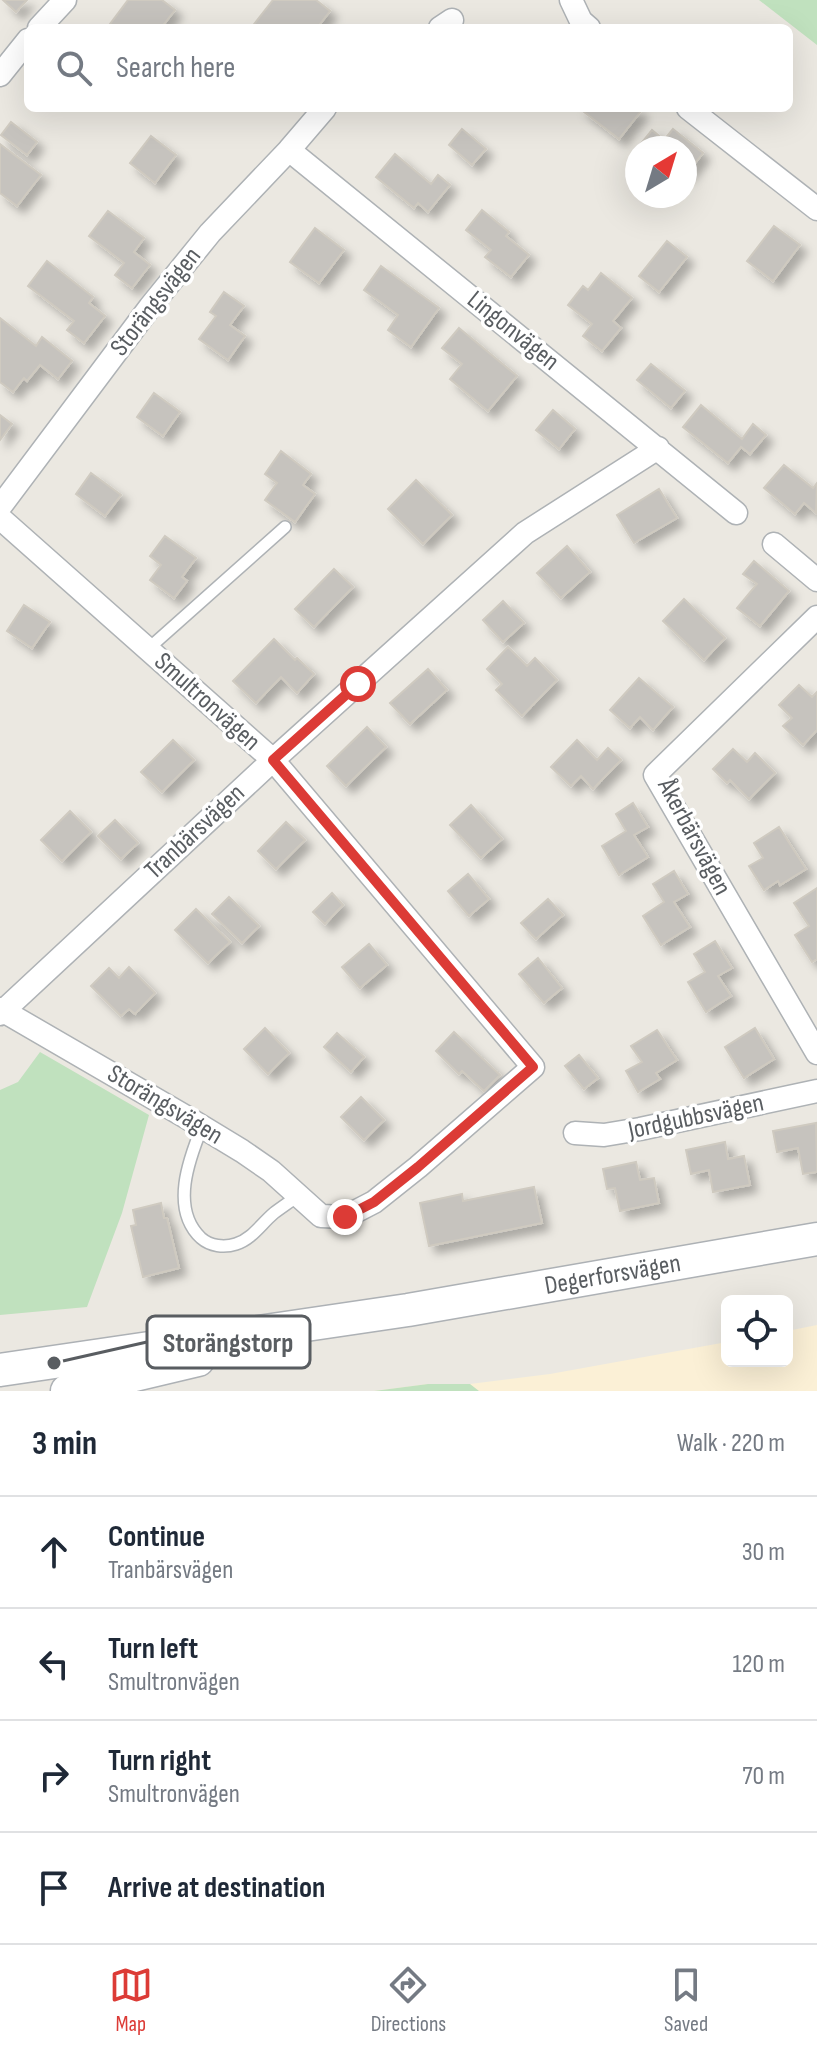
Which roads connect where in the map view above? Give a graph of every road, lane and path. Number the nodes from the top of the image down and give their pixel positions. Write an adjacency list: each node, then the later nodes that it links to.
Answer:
1 (65, 0): 3 (street)
2 (571, 0): 4 (street)
3 (43, 24)
4 (584, 24)
5 (24, 45): 6 (street)
6 (0, 75)
7 (322, 112): 9 (street, Storängsvägen)
8 (693, 112): 10 (street)
9 (289, 150): 11 (street, Lingonvägen); 12 (street, Storängsvägen)
10 (817, 209)
11 (658, 448): 13 (street, Lingonvägen); 20 (street, Tranbärsvägen)
12 (0, 507)
13 (736, 513)
14 (0, 518): 19 (street, Smultronvägen)
15 (285, 527): 19 (lane)
16 (774, 544): 17 (street)
17 (817, 580)
18 (817, 617): 22 (street, Åkerbärsvägen)
19 (148, 649): 20 (street, Smultronvägen)
20 (273, 760): 21 (street, Tranbärsvägen); 27 (street, Smultronvägen)
21 (1, 1011): 24 (street, Storängsvägen)
22 (817, 1053)
23 (817, 1091): 25 (street, Jordgubbsvägen)
24 (202, 1127): 26 (street, Storängsvägen); 26 (lane)
25 (575, 1133)
26 (299, 1195): 27 (street, Storängsvägen)
27 (321, 1216)
28 (817, 1239): 29 (main road, Degerforsvägen)
29 (408, 1310): 30 (main road, Degerforsvägen); 31 (main road, Degerforsvägen)
30 (0, 1370)
31 (67, 1391)

